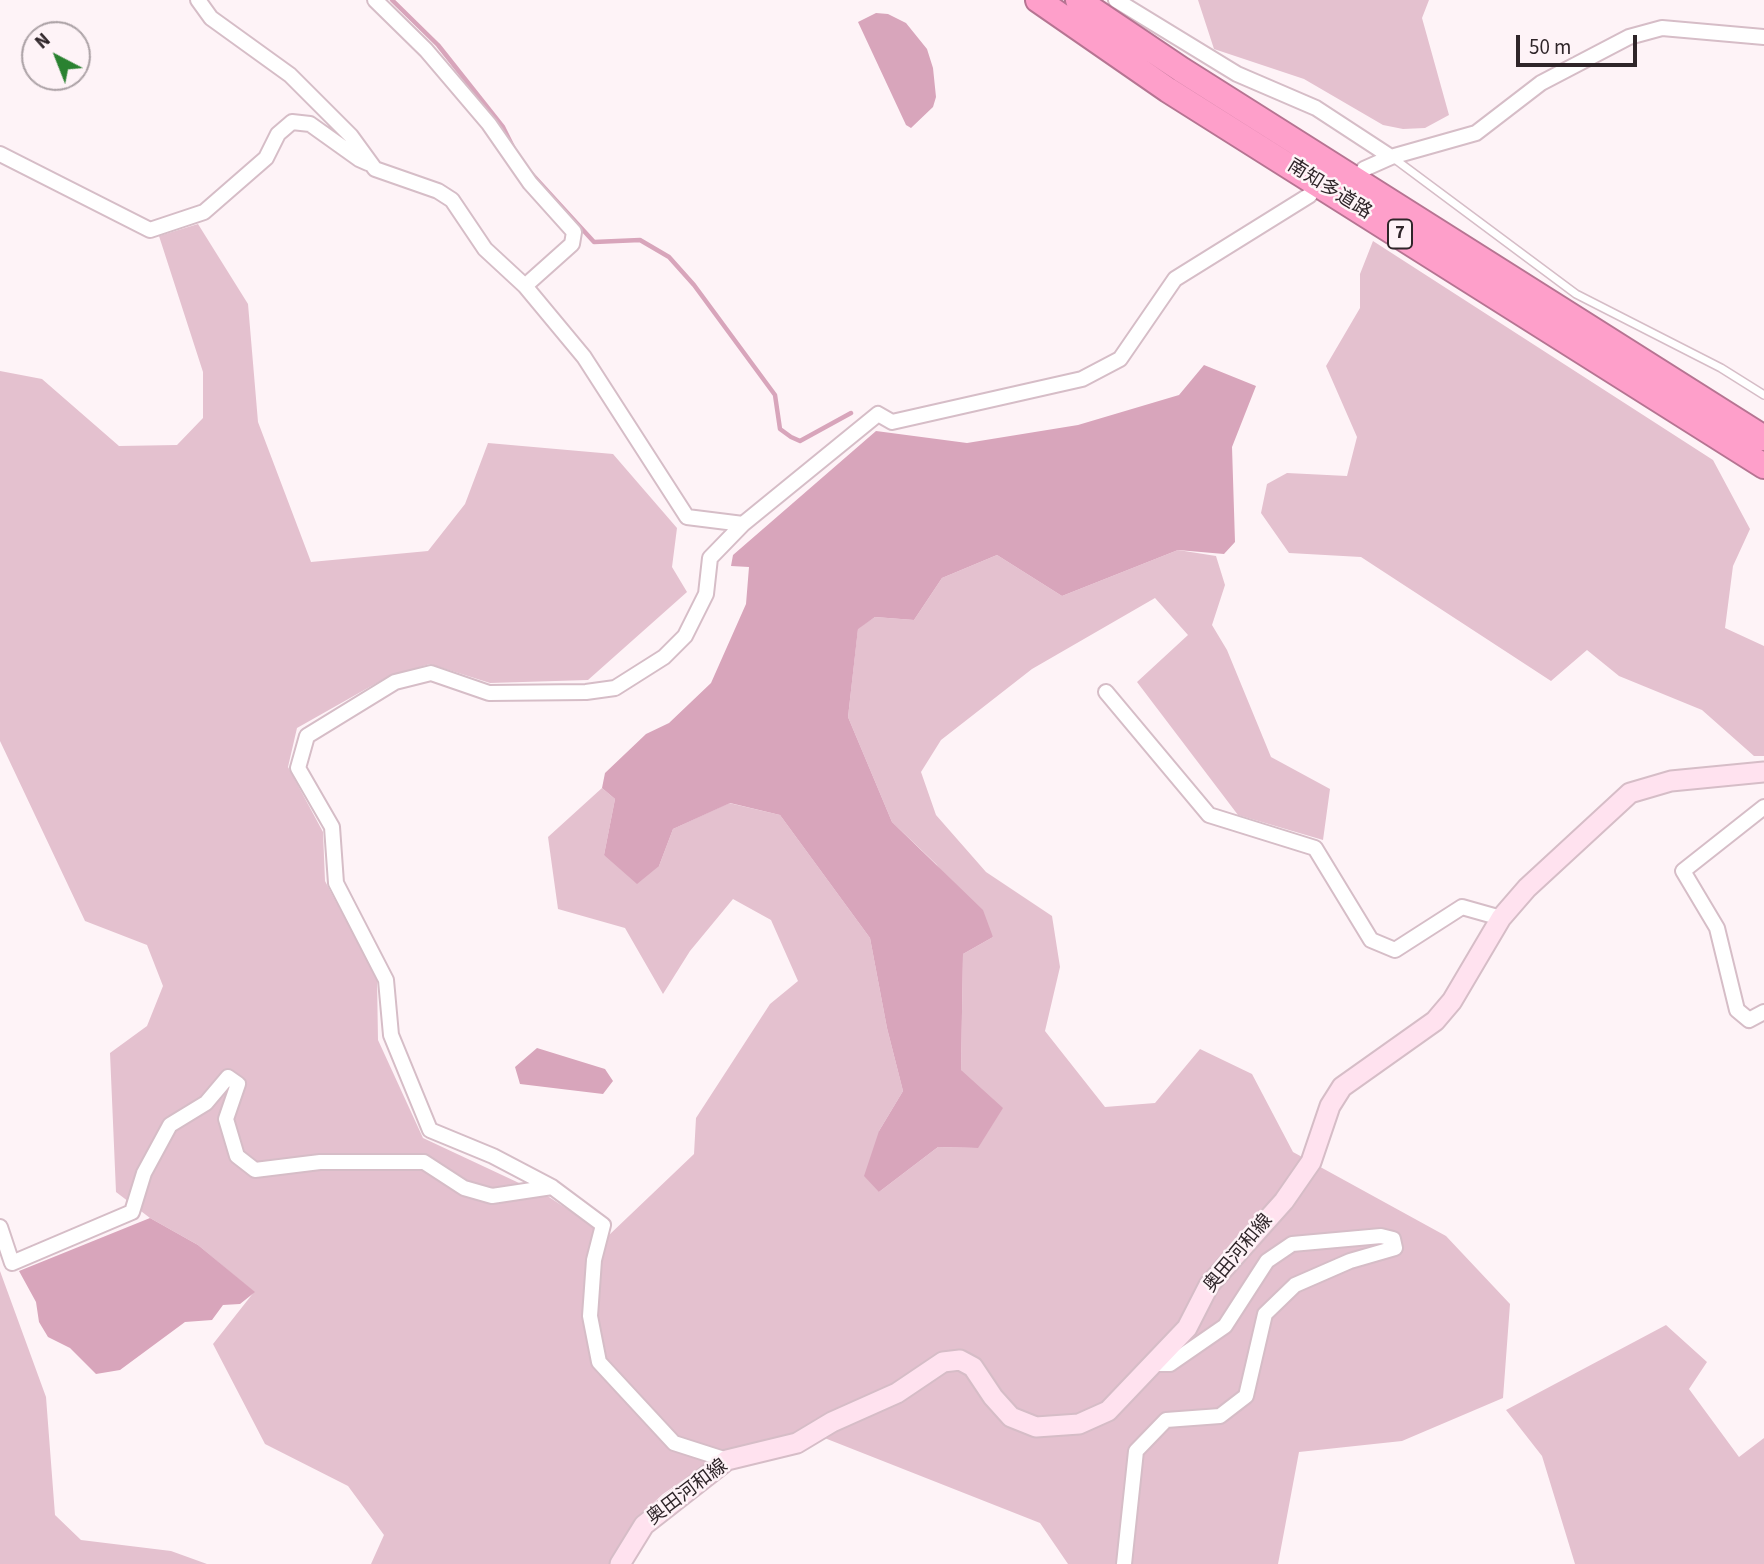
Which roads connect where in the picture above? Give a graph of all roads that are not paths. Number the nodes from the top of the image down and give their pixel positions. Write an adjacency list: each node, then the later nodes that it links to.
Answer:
1 (198, 0): 9 (street)
2 (375, 0): 12 (street)
3 (1038, 0): 15 (highway, 南知多道路 / 7)
4 (1078, 0): 14 (highway, 南知多道路 / 7)
5 (1116, 0): 8 (street)
6 (1764, 37): 8 (street)
7 (0, 154): 9 (street)
8 (1391, 157): 10 (street); 13 (lane)
9 (368, 163): 12 (street)
10 (1364, 170)
11 (1310, 195): 16 (street)
12 (525, 286): 16 (street)
13 (1764, 395)
14 (1764, 438)
15 (1764, 466)
16 (743, 523): 22 (street)
17 (1106, 692): 20 (street)
18 (1764, 772): 20 (main road, 奥田河和線)
19 (1764, 807): 21 (street)
20 (1501, 918): 24 (main road, 奥田河和線)
21 (1764, 1012)
22 (552, 1187): 23 (street); 25 (street)
23 (0, 1227)
24 (1150, 1364): 25 (main road, 奥田河和線); 27 (street)
25 (727, 1460): 26 (main road, 奥田河和線)
26 (620, 1564)
27 (1124, 1564)

